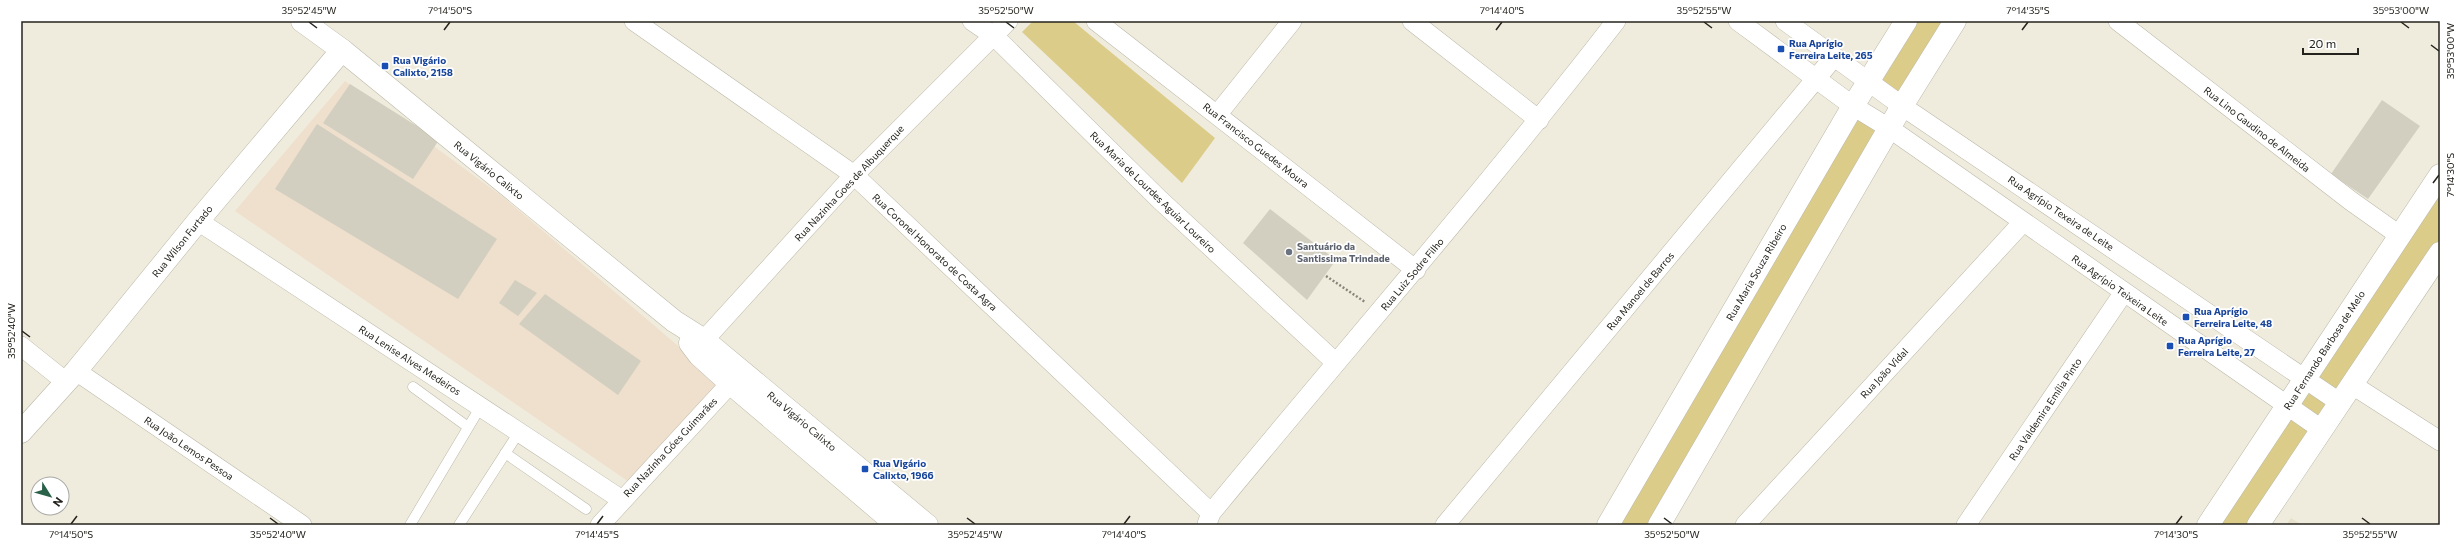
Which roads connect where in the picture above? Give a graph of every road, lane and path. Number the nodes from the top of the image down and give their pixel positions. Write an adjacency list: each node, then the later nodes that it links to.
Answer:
1 (302, 21): 15 (street, Rua Vigário Calixto)
2 (634, 21): 24 (street, Rua Coronel Honorato de Costa Agra)
3 (972, 21): 14 (street, Rua Maria de Lourdes Aguiar Loureiro)
4 (1008, 21): 14 (street, Rua Nazinha Goes de Albuquerque)
5 (1096, 21): 21 (street, Rua Francisco Guedes Moura)
6 (1292, 21): 21 (street)
7 (1412, 21): 22 (street)
8 (1616, 21): 22 (street, Rua Luiz Sodre Filho)
9 (1738, 21): 17 (street)
10 (1785, 21): 16 (street, Rua Agrípio Texeira de Leite)
11 (1906, 21): 18 (street, Rua Maria Souza Ribeiro)
12 (1955, 21): 20 (street)
13 (2118, 21): 28 (street, Rua Lino Gaudino de Almeida)
14 (994, 36): 24 (street, Rua Nazinha Goes de Albuquerque); 36 (street, Rua Maria de Lourdes Aguiar Loureiro)
15 (342, 50): 26 (street, Rua Wilson Furtado); 34 (street, Rua Vigário Calixto)
16 (1834, 57): 17 (street, Rua Manoel de Barros); 18 (street, Rua Agrípio Texeira de Leite)
17 (1817, 80): 19 (street); 60 (street, Rua Manoel de Barros)
18 (1869, 80): 19 (street, Rua Maria Souza Ribeiro); 20 (street, Rua Agrípio Texeira de Leite)
19 (1853, 106): 23 (street); 61 (street, Rua Maria Souza Ribeiro)
20 (1902, 106): 23 (street); 39 (street, Rua Agrípio Texeira de Leite)
21 (1217, 115): 30 (street, Rua Francisco Guedes Moura)
22 (1539, 120): 30 (street, Rua Luiz Sodre Filho)
23 (1889, 128): 27 (street, Rua Agrípio Teixeira Leite); 62 (street)
24 (854, 175): 34 (street, Rua Nazinha Goes de Albuquerque); 53 (street, Rua Coronel Honorato de Costa Agra)
25 (2440, 175): 28 (street, Rua Fernando Barbosa de Melo)
26 (198, 221): 37 (street, Rua Wilson Furtado); 43 (street, Rua Lenise Alves Medeiros)
27 (2023, 222): 32 (street, Rua Agrípio Teixeira Leite); 63 (street, Rua João Vidal)
28 (2399, 235): 39 (street, Rua Fernando Barbosa de Melo)
29 (2440, 253): 40 (street)
30 (1416, 270): 33 (street, Rua Luiz Sodre Filho)
31 (1326, 276): 33 (path)
32 (2124, 292): 44 (street, Rua Agrípio Teixeira Leite); 64 (street, Rua Valdemira Emília Pinto)
33 (1380, 313): 36 (street, Rua Luiz Sodre Filho)
34 (700, 345): 38 (street, Rua Vigário Calixto)
35 (21, 346): 37 (street, Rua João Lemos Pessoa)
36 (1335, 362): 53 (street, Rua Luiz Sodre Filho)
37 (71, 376): 47 (street, Rua Wilson Furtado); 54 (street, Rua João Lemos Pessoa)
38 (736, 377): 51 (street, Rua Nazinha Góes Guimarães); 58 (street, Rua Vigário Calixto); 59 (street, Rua Vigário Calixto)
39 (2305, 377): 42 (street, Rua Agrípio Texeira de Leite); 44 (street, Rua Fernando Barbosa de Melo)
40 (2351, 384): 42 (street); 49 (street)
41 (413, 387): 45 (lane)
42 (2339, 402): 46 (street)
43 (480, 406): 45 (lane); 48 (street, Rua Lenise Alves Medeiros)
44 (2287, 406): 46 (street, Rua Agrípio Teixeira Leite); 65 (street, Rua Fernando Barbosa de Melo)
45 (468, 427): 55 (lane)
46 (2321, 430): 66 (street)
47 (21, 432)
48 (519, 432): 50 (lane); 51 (street, Rua Lenise Alves Medeiros)
49 (2440, 442)
50 (505, 453): 52 (lane); 56 (lane)
51 (622, 500): 57 (street, Rua Nazinha Góes Guimarães)
52 (586, 509)
53 (1209, 519)
54 (302, 525)
55 (410, 525)
56 (459, 525)
57 (600, 525)
58 (897, 525)
59 (927, 525)
60 (1445, 525)
61 (1608, 525)
62 (1659, 525)
63 (1746, 525)
64 (1966, 525)
65 (2208, 525)
66 (2258, 525)

